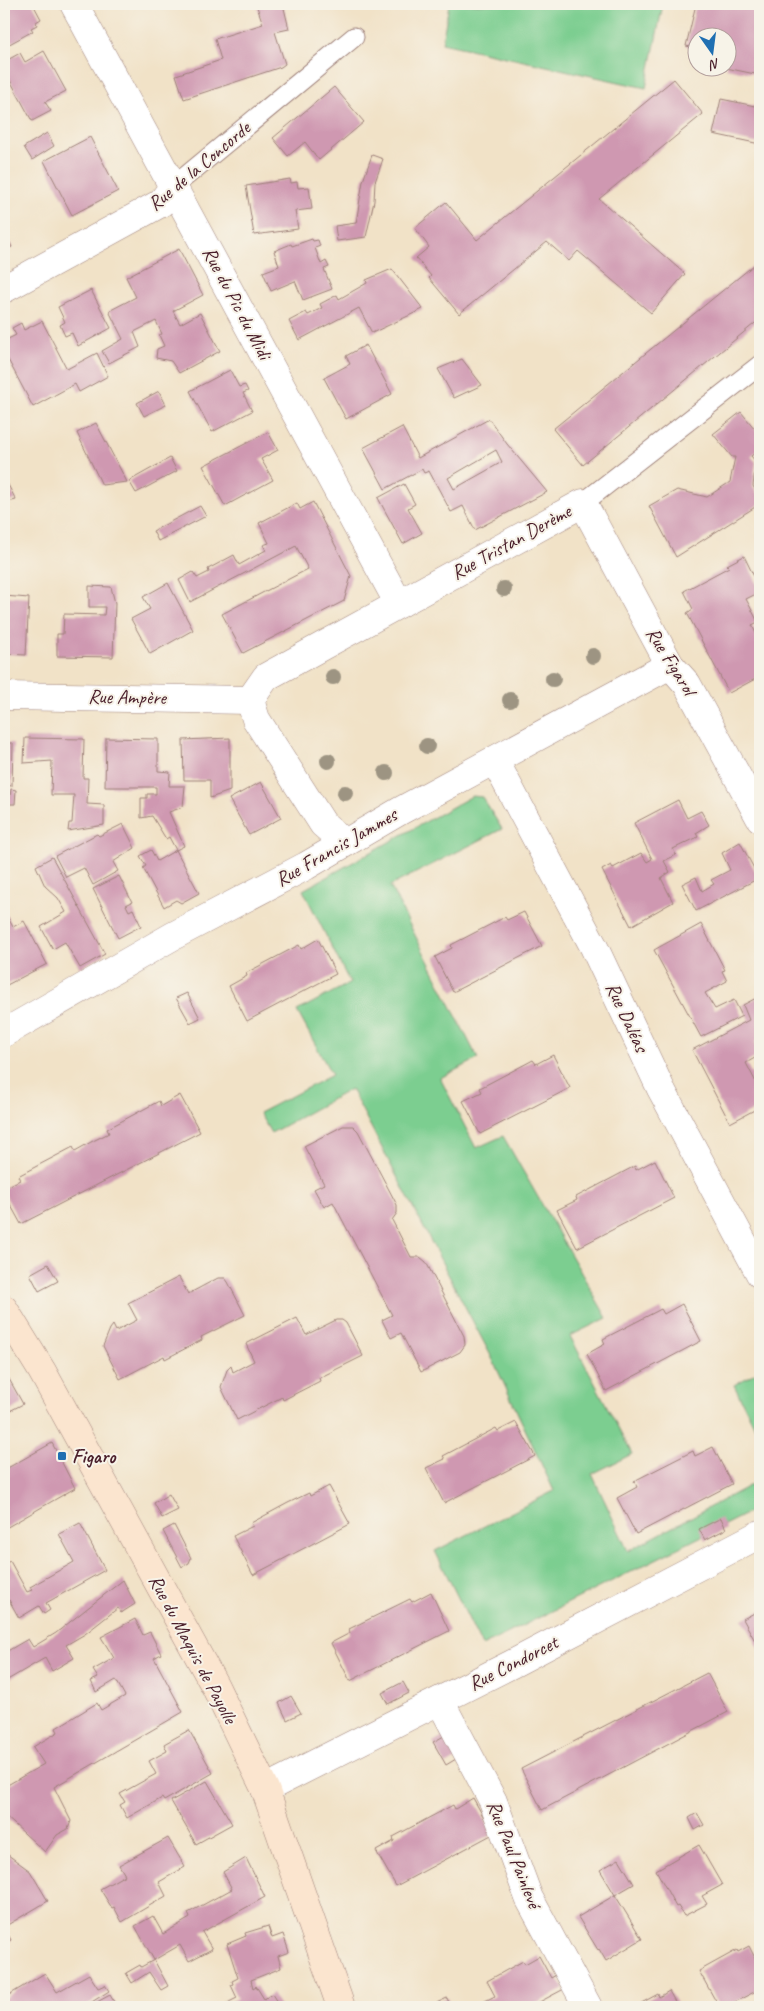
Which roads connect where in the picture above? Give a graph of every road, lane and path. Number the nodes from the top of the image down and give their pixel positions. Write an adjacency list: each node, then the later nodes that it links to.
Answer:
1 (74, 4): 3 (street, Rue du Pic du Midi)
2 (354, 37): 3 (lane, Rue de la Concorde)
3 (174, 186): 4 (street, Rue de la Concorde); 7 (street, Rue du Pic du Midi)
4 (4, 289)
5 (760, 365): 6 (lane, Rue Tristan Derème)
6 (583, 503): 7 (street, Rue Tristan Derème); 8 (street, Rue Figarol)
7 (399, 604): 10 (street, Rue Tristan Derème)
8 (670, 665): 11 (street, Rue Francis Jammes); 12 (street, Rue Figarol)
9 (4, 696): 10 (street, Rue Ampère)
10 (250, 700): 13 (street)
11 (495, 761): 13 (street, Rue Francis Jammes); 15 (street, Rue Daléas)
12 (760, 816)
13 (344, 842): 14 (street, Rue Francis Jammes)
14 (4, 1033)
15 (760, 1274)
16 (4, 1309): 19 (street, Rue du Maquis de Payolle)
17 (760, 1534): 18 (street, Rue Condorcet)
18 (440, 1701): 19 (street, Rue Condorcet); 21 (street, Rue Paul Painlevé)
19 (265, 1789): 20 (street, Rue du Maquis de Payolle)
20 (341, 2007)
21 (588, 2007)

